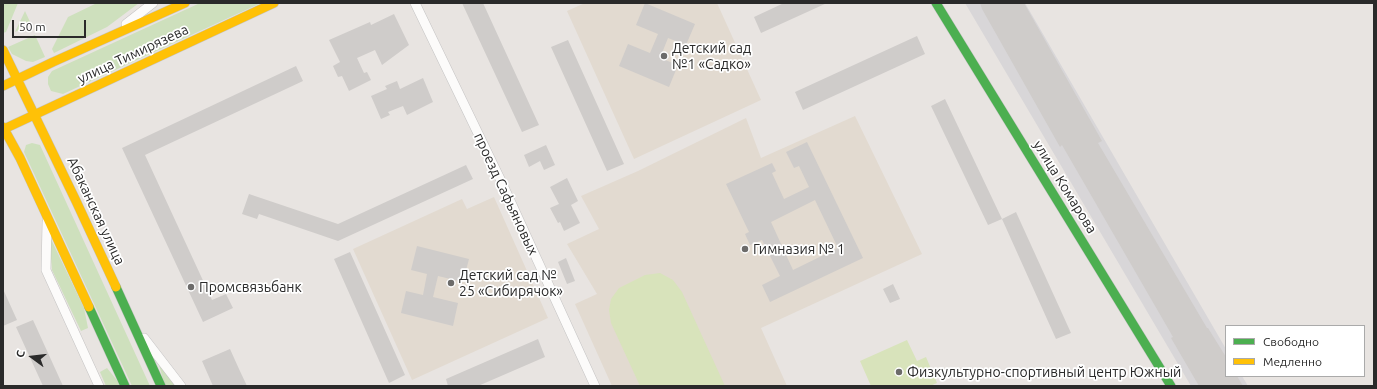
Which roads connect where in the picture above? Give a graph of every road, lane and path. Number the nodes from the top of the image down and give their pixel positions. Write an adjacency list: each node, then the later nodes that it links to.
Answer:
1 (154, 3): 6 (street)
2 (185, 3): 6 (main road, улица Тимирязева)
3 (274, 3): 10 (main road, улица Тимирязева)
4 (415, 3): 18 (street, проезд Сафьяновых)
5 (936, 3): 19 (main road, улица Комарова)
6 (109, 37): 8 (main road, улица Тимирязева)
7 (3, 50): 8 (main road, Абаканская улица)
8 (17, 79): 9 (main road, улица Тимирязева); 10 (main road, Абаканская улица)
9 (3, 86)
10 (35, 115): 11 (main road, улица Тимирязева); 13 (main road, Абаканская улица)
11 (3, 128): 12 (main road)
12 (47, 216): 14 (street); 15 (main road)
13 (130, 320): 16 (main road, Абаканская улица); 17 (street)
14 (99, 386)
15 (125, 386)
16 (161, 386)
17 (181, 386)
18 (595, 386)
19 (1172, 386)

